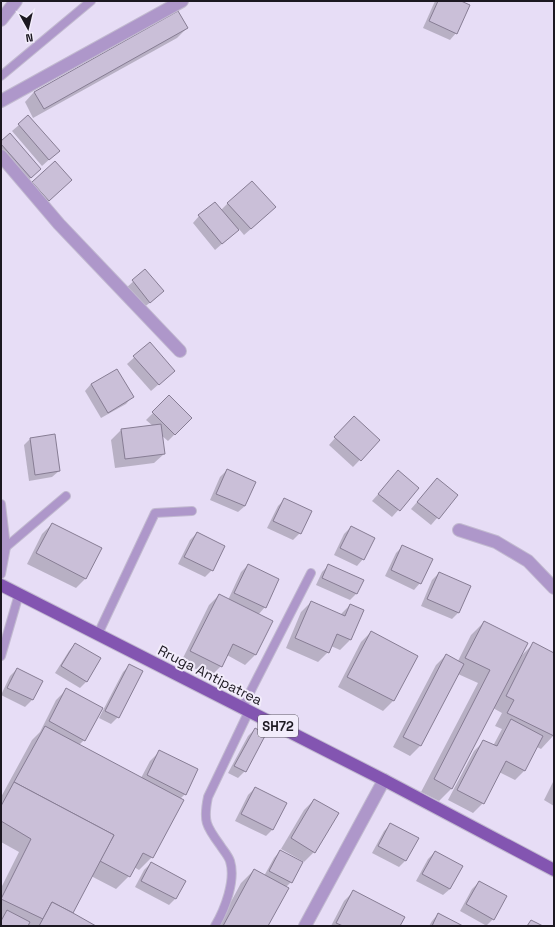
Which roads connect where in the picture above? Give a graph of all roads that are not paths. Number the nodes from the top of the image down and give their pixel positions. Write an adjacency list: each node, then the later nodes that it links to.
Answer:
1 (16, 1): 4 (street)
2 (91, 1): 5 (lane)
3 (182, 1): 6 (street)
4 (1, 20)
5 (1, 76)
6 (1, 101)
7 (1, 156): 8 (street)
8 (180, 351)
9 (66, 496): 13 (lane)
10 (1, 504): 13 (lane)
11 (192, 511): 19 (lane)
12 (459, 530): 17 (street)
13 (6, 547): 15 (lane)
14 (310, 573): 21 (lane)
15 (1, 574)
16 (1, 585): 18 (main road, Rruga Antipatrea / SH72)
17 (554, 588)
18 (19, 594): 19 (main road, Rruga Antipatrea / SH72); 20 (lane)
19 (98, 634): 21 (main road, Rruga Antipatrea / SH72)
20 (1, 656)
21 (245, 709): 22 (main road, Rruga Antipatrea / SH72); 24 (lane)
22 (384, 780): 23 (main road, Rruga Antipatrea / SH72); 25 (street)
23 (554, 870)
24 (215, 926)
25 (305, 926)

